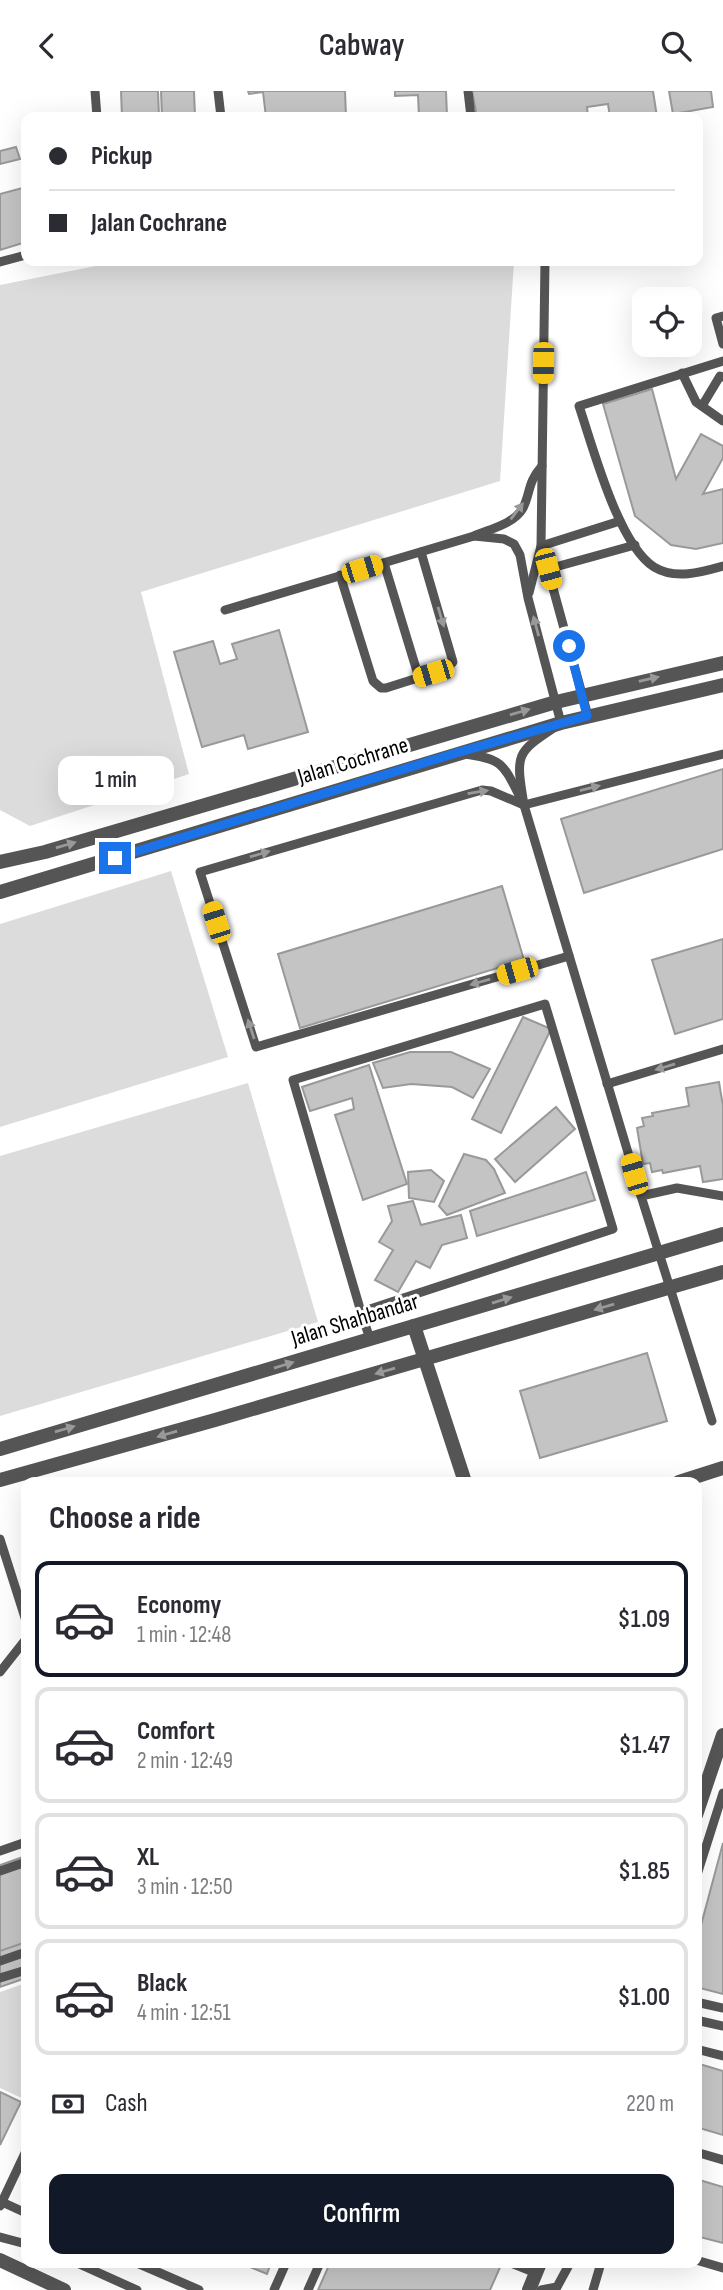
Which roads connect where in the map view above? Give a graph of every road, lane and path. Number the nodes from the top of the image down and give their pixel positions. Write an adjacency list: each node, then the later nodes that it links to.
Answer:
1 (95, 91): 4 (lane)
2 (218, 91): 5 (lane)
3 (468, 91): 6 (lane)
4 (97, 112)
5 (220, 112)
6 (470, 112)
7 (21, 256): 8 (lane)
8 (0, 262)
9 (545, 266): 17 (lane)
10 (723, 316): 11 (lane)
11 (723, 344)
12 (723, 361): 13 (lane)
13 (682, 373): 15 (lane); 18 (lane)
14 (723, 377): 15 (lane)
15 (702, 406): 16 (lane)
16 (723, 421)
17 (542, 466): 19 (lane, one-way to 17); 21 (lane)
18 (620, 521): 20 (lane); 21 (lane)
19 (474, 536): 22 (lane); 27 (lane)
20 (635, 545): 24 (lane); 25 (lane)
21 (541, 546): 25 (lane); 27 (lane)
22 (421, 552): 23 (lane); 30 (lane, one-way to 30)
23 (384, 562): 26 (lane); 30 (lane)
24 (723, 566)
25 (548, 569): 32 (lane)
26 (340, 575): 28 (lane); 30 (lane)
27 (528, 598): 33 (lane, one-way to 27)
28 (225, 610)
29 (723, 663): 32 (street, Jalan Cochrane, one-way to 29)
30 (419, 678)
31 (723, 685): 34 (street, Jalan Cochrane)
32 (582, 695): 33 (street, Jalan Cochrane); 34 (lane)
33 (556, 702): 35 (lane); 39 (street, Jalan Cochrane, one-way to 33)
34 (587, 716): 35 (street, Jalan Cochrane)
35 (561, 723): 36 (street, Jalan Cochrane); 38 (lane)
36 (456, 753): 38 (lane); 40 (street, Jalan Cochrane)
37 (723, 754): 38 (lane, one-way to 37)
38 (524, 805): 41 (lane); 41 (lane, one-way to 38)
39 (0, 862)
40 (0, 893)
41 (569, 956): 43 (lane)
42 (723, 1049): 43 (lane, one-way to 43)
43 (607, 1084): 44 (lane)
44 (641, 1196): 45 (lane); 47 (lane)
45 (723, 1196)
46 (723, 1234): 47 (street, Jalan Shahbandar)
47 (658, 1253): 49 (lane); 51 (street, Jalan Shahbandar, one-way to 47)
48 (723, 1272): 49 (street)
49 (669, 1288): 53 (street, one-way to 53); 54 (lane)
50 (361, 1312): 50 (lane); 52 (lane)
51 (414, 1326): 52 (street, Jalan Shahbandar); 53 (street)
52 (370, 1339): 55 (street, Jalan Shahbandar, one-way to 52)
53 (424, 1360): 57 (street); 59 (street, one-way to 59)
54 (712, 1421)
55 (0, 1449)
56 (723, 1468): 58 (street)
57 (463, 1477)
58 (695, 1477)
59 (0, 1480)
60 (0, 1539): 61 (lane)
61 (21, 1606)
62 (21, 1645): 63 (lane)
63 (0, 1672)
64 (723, 1735): 66 (street)
65 (723, 1793): 69 (lane)
66 (702, 1797)
67 (21, 1844): 68 (lane)
68 (0, 1851)
69 (702, 1859)
70 (21, 1864): 71 (lane)
71 (0, 1871)
72 (21, 1954): 73 (lane)
73 (0, 1961)
74 (21, 1972): 75 (lane)
75 (0, 1978)
76 (702, 2003): 77 (lane)
77 (723, 2008)
78 (702, 2021): 79 (lane)
79 (723, 2026)
80 (702, 2051): 81 (lane)
81 (723, 2056)
82 (702, 2155): 83 (lane)
83 (723, 2160)
84 (21, 2162): 85 (lane)
85 (1, 2204): 86 (lane)
86 (21, 2211)
87 (0, 2237): 88 (lane)
88 (21, 2242)
89 (0, 2260): 99 (street)
90 (702, 2262): 98 (lane)
91 (88, 2268): 100 (lane)
92 (148, 2268): 101 (lane)
93 (284, 2268): 102 (lane)
94 (318, 2268): 103 (lane)
95 (538, 2268): 104 (street)
96 (567, 2268): 105 (lane)
97 (600, 2268): 106 (lane)
98 (723, 2268)
99 (64, 2290)
100 (137, 2290)
101 (199, 2290)
102 (274, 2290)
103 (308, 2290)
104 (529, 2290)
105 (541, 2290)
106 (593, 2290)

